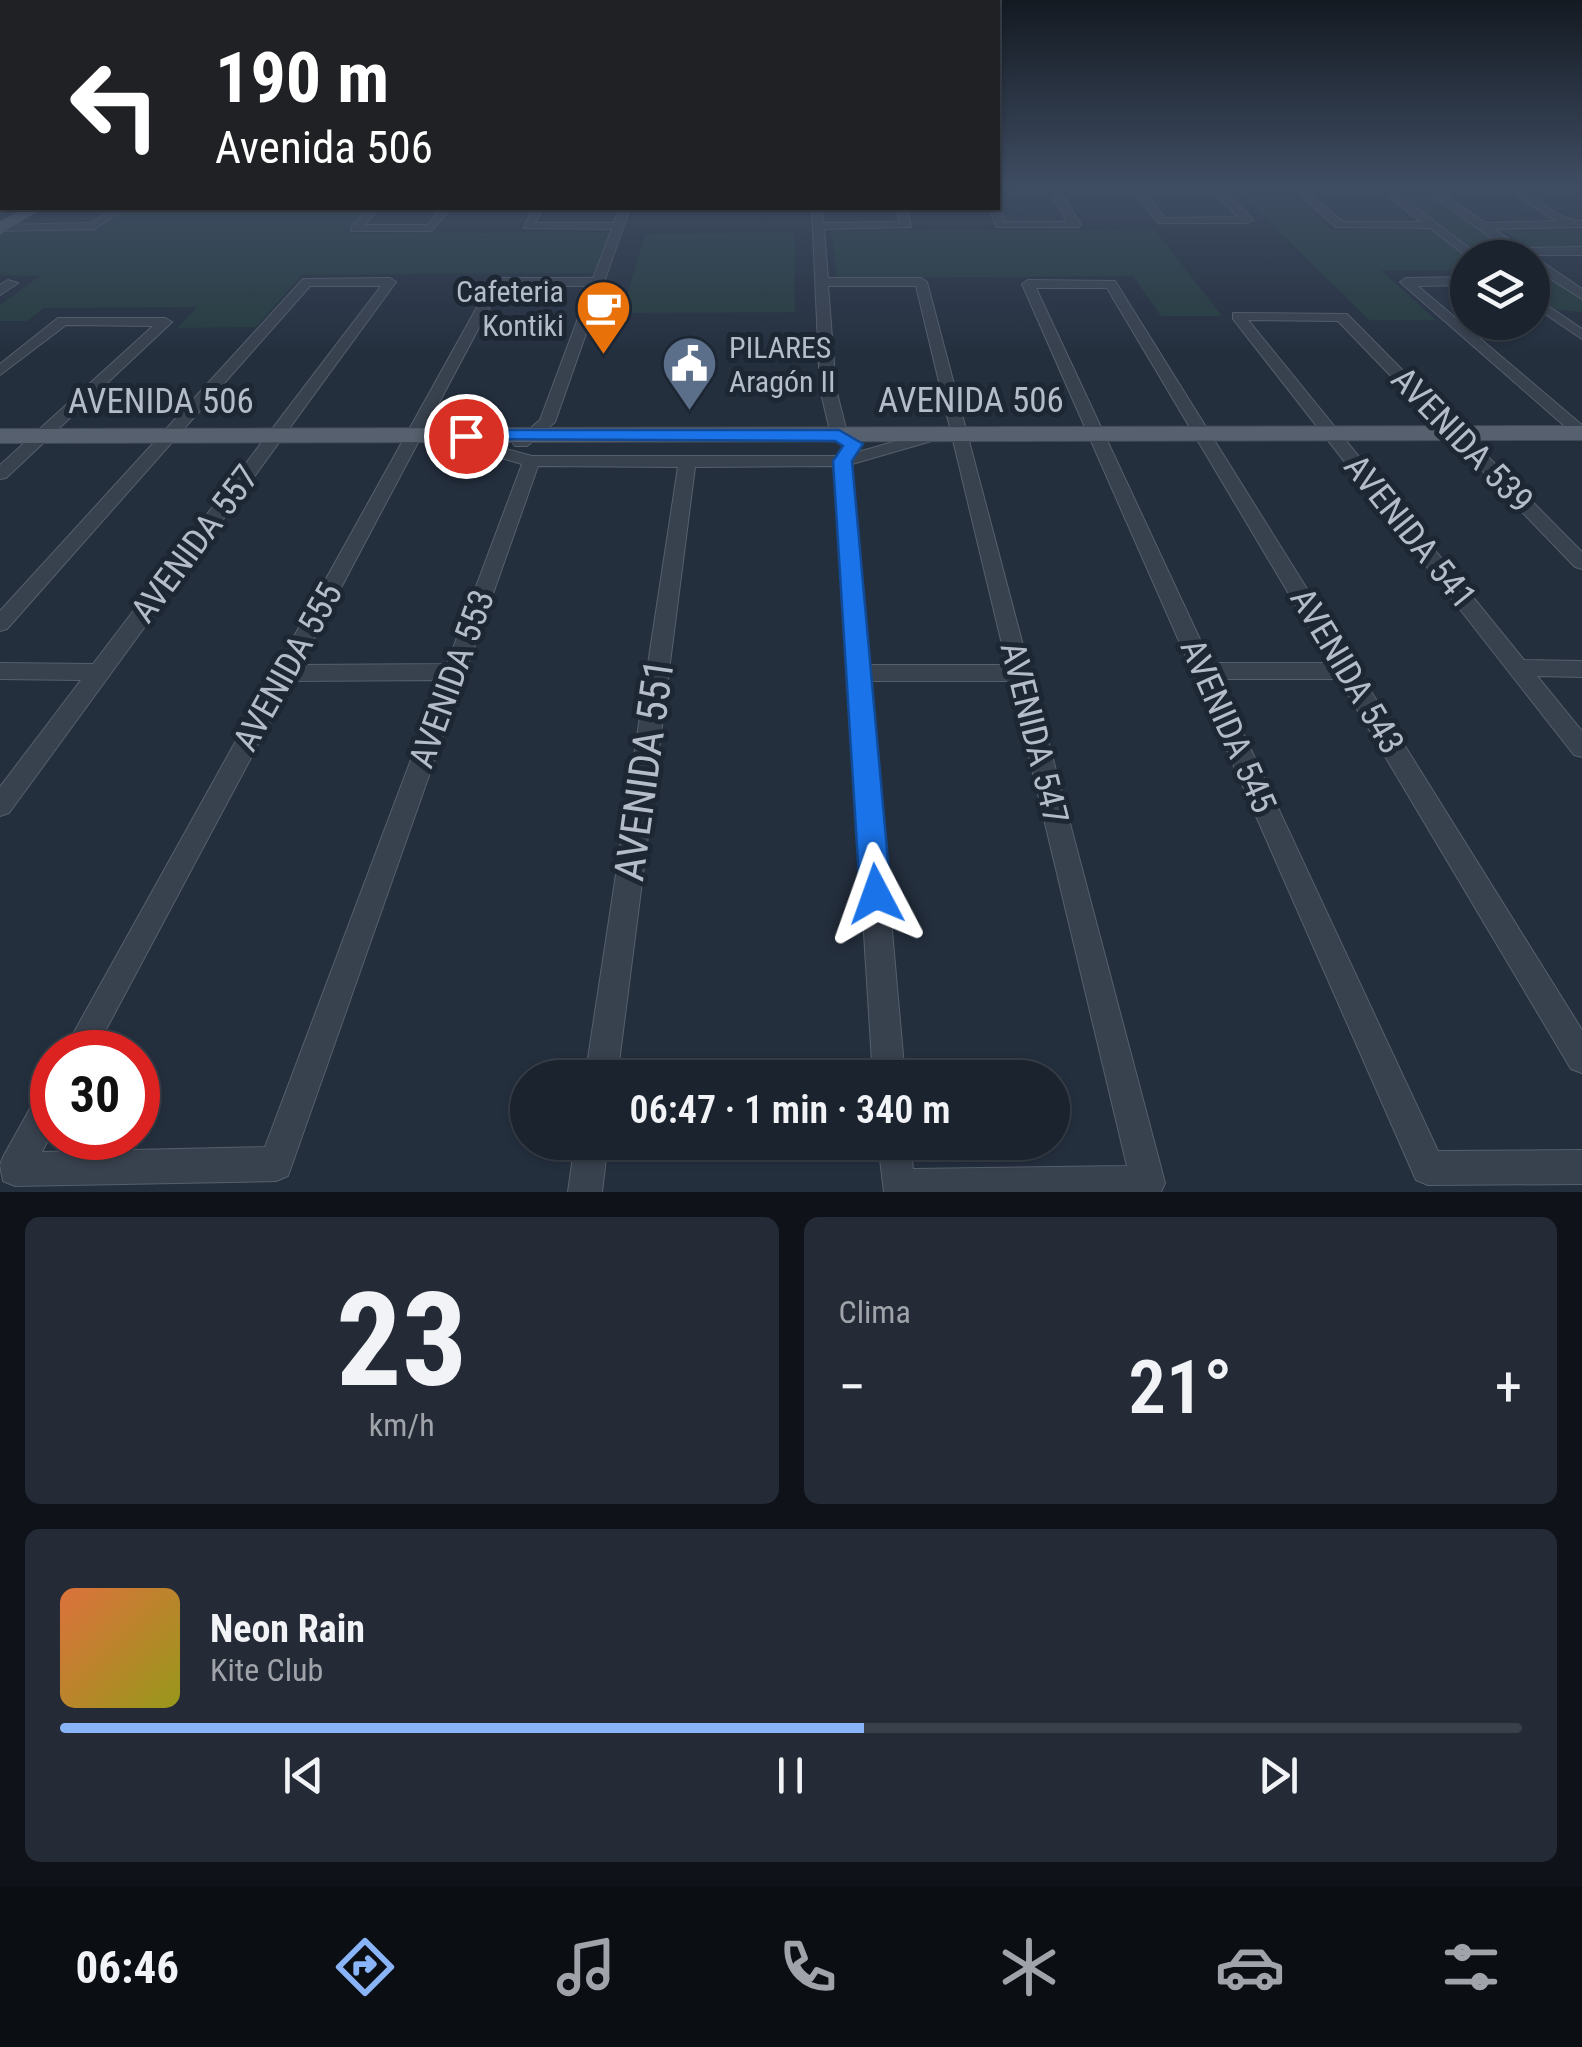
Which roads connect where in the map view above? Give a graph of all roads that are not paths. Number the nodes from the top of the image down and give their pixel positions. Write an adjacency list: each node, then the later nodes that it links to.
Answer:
1 (612, 243): 6 (street, AVENIDA 553)
2 (819, 243): 7 (street)
3 (1582, 251): 4 (street)
4 (1550, 254)
5 (1550, 273): 10 (street)
6 (598, 282): 24 (street, AVENIDA 555); 31 (street, AVENIDA 553)
7 (822, 282): 25 (street, AVENIDA 547); 30 (street)
8 (1450, 282): 15 (street)
9 (1028, 284): 21 (street, AVENIDA 545); 22 (street, AVENIDA 543)
10 (1582, 295)
11 (1550, 311): 13 (street)
12 (1238, 316): 19 (street, AVENIDA 541); 23 (street, AVENIDA 539)
13 (1558, 317): 14 (street); 16 (street)
14 (1582, 317)
15 (1450, 320)
16 (1582, 335)
17 (1474, 340): 20 (street)
18 (0, 372): 27 (street)
19 (1331, 433): 22 (main road, AVENIDA 506); 23 (main road, AVENIDA 506); 37 (street, AVENIDA 541)
20 (1582, 433): 23 (main road, AVENIDA 506)
21 (1096, 434): 22 (main road, AVENIDA 506); 25 (main road, AVENIDA 506); 39 (street, AVENIDA 545)
22 (1202, 434): 40 (street, AVENIDA 543)
23 (1456, 434): 35 (street, AVENIDA 539)
24 (425, 435): 29 (main road, AVENIDA 506); 31 (main road, AVENIDA 506); 44 (street, AVENIDA 555)
25 (948, 435): 30 (main road, AVENIDA 506); 32 (street); 46 (street, AVENIDA 547)
26 (0, 436): 27 (main road, AVENIDA 506)
27 (41, 436): 28 (main road, AVENIDA 506); 34 (street)
28 (169, 436): 29 (main road, AVENIDA 506); 29 (street, AVENIDA 557); 36 (street)
29 (276, 436): 42 (street, AVENIDA 557)
30 (839, 436): 31 (main road, AVENIDA 506); 32 (street)
31 (528, 449): 33 (street); 43 (street, AVENIDA 553)
32 (843, 461): 33 (street); 45 (street)
33 (687, 462): 51 (street, AVENIDA 551)
34 (0, 474)
35 (1582, 563)
36 (0, 624)
37 (1518, 668): 38 (street); 47 (street, AVENIDA 541)
38 (1582, 669)
39 (1203, 671): 40 (street); 56 (street, AVENIDA 545)
40 (1347, 671): 50 (street, AVENIDA 543)
41 (0, 672): 42 (street)
42 (100, 672): 48 (street, AVENIDA 557)
43 (454, 672): 44 (street); 53 (street, AVENIDA 553)
44 (284, 673): 49 (street, AVENIDA 555)
45 (859, 673): 46 (street); 52 (street)
46 (1020, 673): 55 (street, AVENIDA 547)
47 (1582, 748)
48 (0, 806)
49 (90, 1030)
50 (1582, 1058)
51 (604, 1060)
52 (888, 1060)
53 (30, 1140)
54 (589, 1160): 57 (street)
55 (896, 1160)
56 (1582, 1167)
57 (585, 1192)

